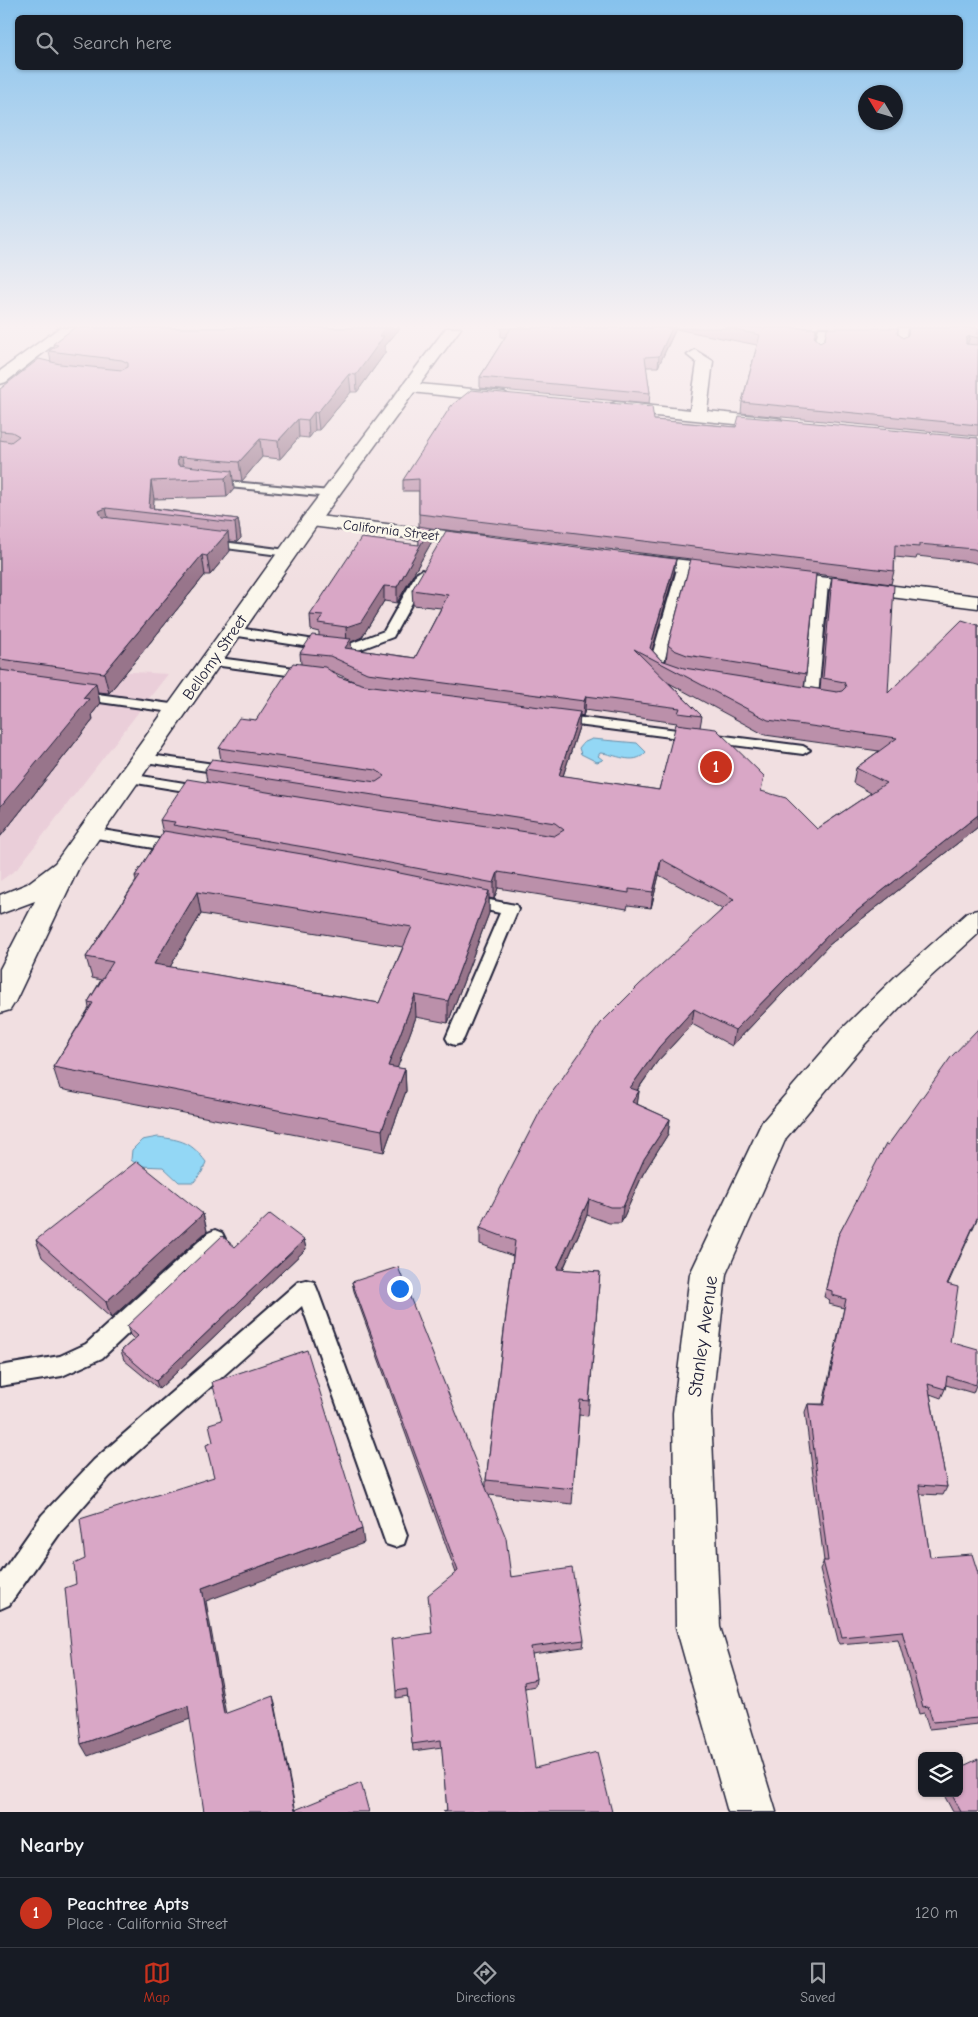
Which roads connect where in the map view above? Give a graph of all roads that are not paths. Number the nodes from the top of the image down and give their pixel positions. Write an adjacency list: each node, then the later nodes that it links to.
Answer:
1 (390, 413): 6 (street, Bellomy Street)
2 (671, 413): 3 (street)
3 (698, 415): 4 (street)
4 (794, 424)
5 (205, 482): 6 (lane)
6 (330, 494): 7 (street, Bellomy Street)
7 (310, 520): 9 (street, California Street); 10 (street, Bellomy Street)
8 (199, 542): 10 (lane)
9 (500, 544)
10 (287, 553): 18 (street, Bellomy Street)
11 (616, 558): 13 (street)
12 (429, 562): 18 (lane)
13 (684, 566): 14 (street); 21 (lane)
14 (743, 573)
15 (763, 576): 16 (street)
16 (822, 583): 17 (street); 23 (lane)
17 (978, 602)
18 (232, 631): 19 (street, Bellomy Street)
19 (211, 661): 20 (lane); 24 (street, Bellomy Street)
20 (322, 676)
21 (683, 677)
22 (58, 692): 24 (lane)
23 (826, 699)
24 (178, 709): 27 (street, Bellomy Street)
25 (541, 716): 26 (lane)
26 (803, 750)
27 (143, 758): 28 (lane); 29 (street, Bellomy Street)
28 (242, 772)
29 (129, 778): 30 (lane); 31 (street, Bellomy Street)
30 (217, 792)
31 (90, 833): 32 (lane); 33 (street, Bellomy Street)
32 (196, 851)
33 (67, 866): 35 (street); 37 (street, Bellomy Street)
34 (451, 898): 38 (lane)
35 (0, 904)
36 (978, 919): 43 (street, Stanley Avenue)
37 (1, 995)
38 (455, 1038)
39 (215, 1239): 40 (lane)
40 (0, 1376)
41 (395, 1535): 42 (lane)
42 (0, 1596)
43 (752, 1812)

